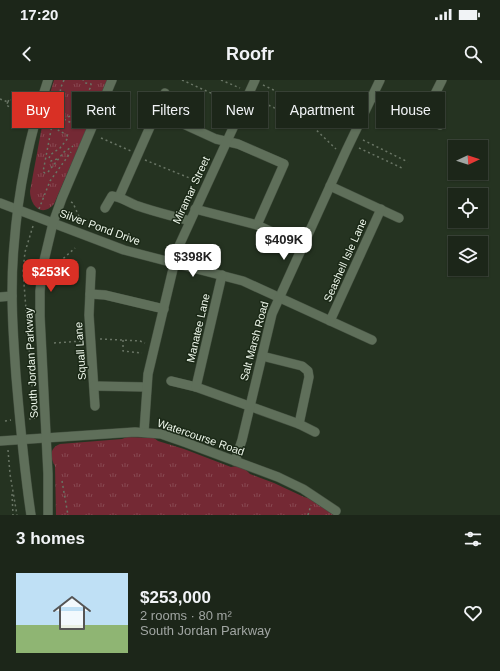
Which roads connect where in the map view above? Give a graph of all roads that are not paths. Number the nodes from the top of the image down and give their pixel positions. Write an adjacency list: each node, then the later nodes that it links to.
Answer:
1 (48, 80): 18 (street, South Jordan Parkway)
2 (112, 80): 21 (street, South Jordan Parkway)
3 (255, 80): 11 (street, Miramar Street)
4 (380, 80): 7 (street, Salt Marsh Road)
5 (442, 80): 6 (street)
6 (436, 92)
7 (372, 96): 8 (street); 12 (street, Salt Marsh Road)
8 (376, 98)
9 (150, 128): 13 (street)
10 (193, 128): 11 (street)
11 (226, 142): 16 (street, Miramar Street); 22 (street)
12 (330, 186): 17 (street, Seashell Isle Lane); 30 (street, Salt Marsh Road)
13 (119, 197): 15 (street); 20 (street)
14 (0, 203): 18 (street, Silver Pond Drive)
15 (106, 208)
16 (195, 209): 20 (street, Miramar Street); 22 (street)
17 (381, 209): 19 (street, Seashell Isle Lane); 32 (street, Seashell Isle Lane)
18 (18, 210): 21 (street, Silver Pond Drive); 29 (street, South Jordan Parkway)
19 (399, 218)
20 (190, 221): 24 (street, Miramar Street)
21 (53, 223): 24 (street, Silver Pond Drive); 44 (street, South Jordan Parkway)
22 (257, 225): 23 (street)
23 (283, 237)
24 (175, 262): 26 (street, Silver Pond Drive); 31 (street, Miramar Street)
25 (91, 271): 27 (street, Squall Lane)
26 (222, 275): 30 (street, Silver Pond Drive); 38 (street, Manatee Lane)
27 (90, 294): 31 (street); 36 (street, Squall Lane)
28 (0, 296): 29 (street)
29 (12, 296): 45 (street, South Jordan Parkway)
30 (279, 297): 32 (street, Silver Pond Drive); 34 (street, Salt Marsh Road)
31 (164, 309): 37 (street, Miramar Street)
32 (330, 321): 33 (street, Silver Pond Drive)
33 (372, 340)
34 (262, 356): 40 (street, Salt Marsh Road); 41 (street)
35 (171, 381): 38 (street)
36 (94, 386): 37 (street); 39 (street, Squall Lane)
37 (146, 387): 42 (street, Miramar Street)
38 (196, 387): 40 (street)
39 (95, 406)
40 (250, 406): 41 (street); 47 (street, Salt Marsh Road)
41 (299, 424): 43 (street)
42 (144, 432): 44 (street, Watercourse Road); 47 (street, Watercourse Road)
43 (315, 432)
44 (46, 438): 45 (street, Watercourse Road); 50 (street, South Jordan Parkway)
45 (22, 440): 46 (street, Watercourse Road); 49 (street, South Jordan Parkway)
46 (0, 441)
47 (234, 461): 48 (street, Watercourse Road)
48 (336, 511)
49 (31, 515)
50 (48, 515)

